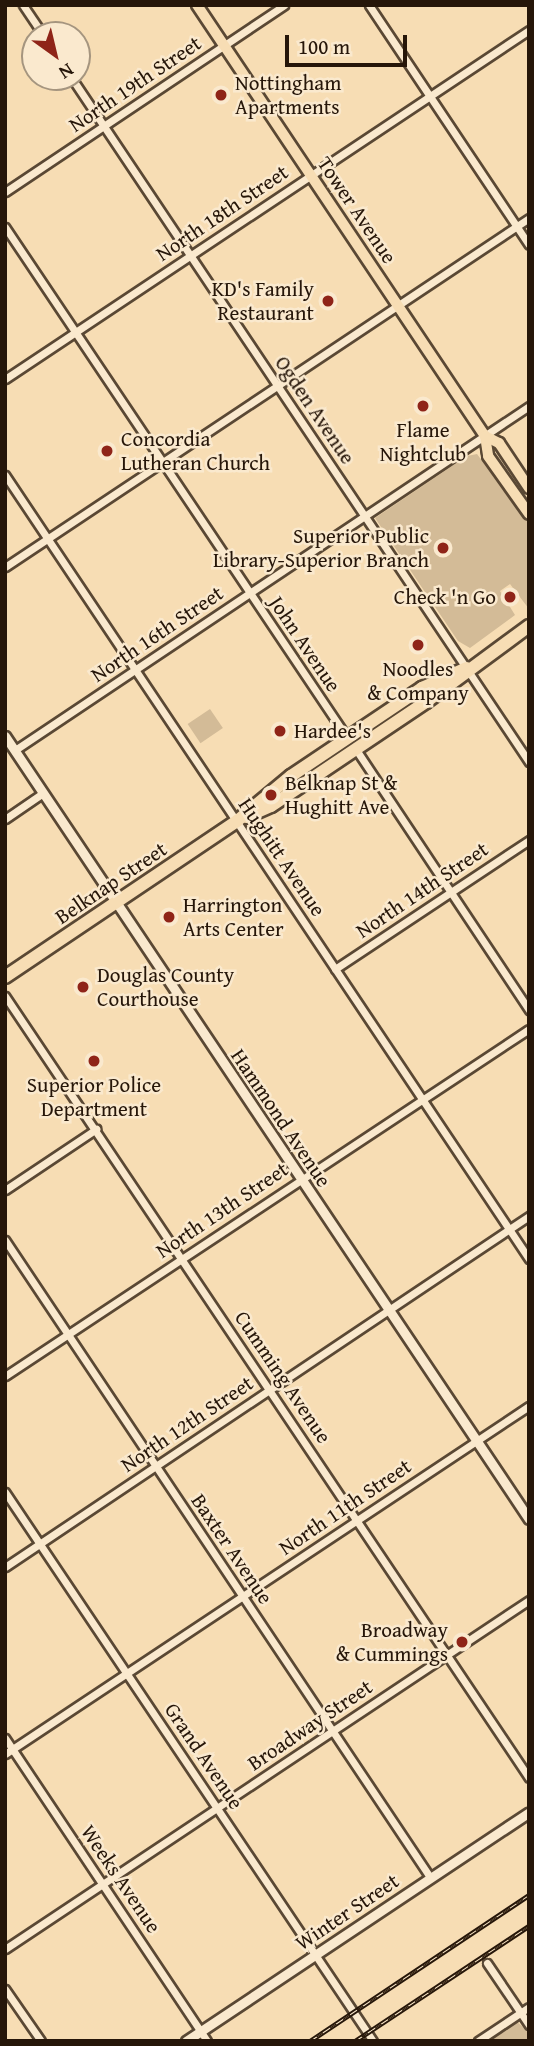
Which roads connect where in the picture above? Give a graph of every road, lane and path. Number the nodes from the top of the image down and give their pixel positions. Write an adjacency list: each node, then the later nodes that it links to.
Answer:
1 (23, 5): 5 (street)
2 (197, 5): 7 (main road, Tower Avenue)
3 (284, 5): 7 (street, North 19th Street)
4 (369, 5): 9 (street)
5 (34, 21)
6 (529, 30): 9 (street, North 18th Street)
7 (224, 46): 10 (street, North 19th Street); 11 (main road, Tower Avenue)
8 (80, 91): 10 (street, Ogden Avenue)
9 (430, 96): 11 (street, North 18th Street); 14 (street)
10 (104, 126): 12 (street, North 19th Street); 17 (street, Ogden Avenue)
11 (311, 175): 17 (street, North 18th Street); 18 (main road, Tower Avenue)
12 (5, 192)
13 (529, 218): 14 (street)
14 (516, 226): 16 (street); 18 (street)
15 (5, 228): 19 (street, John Avenue)
16 (529, 245)
17 (191, 256): 19 (street, North 18th Street); 21 (street, Ogden Avenue)
18 (398, 305): 21 (street); 23 (main road, Tower Avenue)
19 (76, 332): 20 (street, North 18th Street); 24 (street, John Avenue)
20 (5, 379)
21 (278, 385): 24 (street); 28 (street, Ogden Avenue)
22 (529, 407): 23 (street, North 16th Street)
23 (485, 436): 26 (main road, Tower Avenue); 27 (main road, Tower Avenue); 28 (street, North 16th Street)
24 (162, 461): 29 (street); 31 (street, John Avenue)
25 (5, 475): 29 (street, Hughitt Avenue)
26 (529, 488)
27 (529, 514)
28 (365, 516): 31 (street, North 16th Street); 33 (street, Ogden Avenue)
29 (48, 539): 30 (street); 34 (street, Hughitt Avenue)
30 (5, 567)
31 (251, 593): 34 (street, North 16th Street); 36 (street, John Avenue)
32 (529, 626): 33 (highway, Belknap Street)
33 (467, 668): 36 (highway, Belknap Street); 37 (highway, Belknap Street); 39 (street, Ogden Avenue)
34 (135, 670): 38 (street, North 16th Street); 42 (street, Hughitt Avenue)
35 (5, 736): 38 (street, Hammond Avenue)
36 (348, 738): 37 (street, John Avenue); 42 (highway, Belknap Street)
37 (356, 749): 42 (highway, Belknap Street); 44 (street, John Avenue)
38 (15, 750): 40 (street, Hammond Avenue)
39 (529, 762)
40 (43, 793): 41 (street); 45 (street, Hammond Avenue)
41 (5, 819)
42 (237, 821): 45 (highway, Belknap Street); 46 (street, Hughitt Avenue)
43 (529, 840): 44 (street, North 14th Street)
44 (450, 893): 46 (street, North 14th Street); 49 (street, John Avenue)
45 (116, 902): 47 (highway, Belknap Street); 53 (street, Hammond Avenue)
46 (335, 969): 51 (street, Hughitt Avenue)
47 (5, 977)
48 (5, 996): 52 (street, Cumming Avenue)
49 (529, 1010)
50 (529, 1029): 51 (street, North 13th Street)
51 (422, 1099): 53 (street, North 13th Street); 56 (street, Hughitt Avenue)
52 (96, 1129): 54 (street); 58 (street, Cumming Avenue)
53 (301, 1179): 58 (street, North 13th Street); 60 (street, Hammond Avenue)
54 (5, 1190)
55 (529, 1216): 56 (street, North 12th Street)
56 (509, 1229): 59 (street, Hughitt Avenue); 60 (street, North 12th Street)
57 (5, 1240): 61 (street, Baxter Avenue)
58 (183, 1258): 61 (street, North 13th Street); 63 (street, Cumming Avenue)
59 (529, 1259)
60 (389, 1310): 63 (street, North 12th Street); 65 (street, Hammond Avenue)
61 (68, 1335): 62 (street, North 13th Street); 66 (street, Baxter Avenue)
62 (5, 1376)
63 (270, 1389): 66 (street, North 12th Street); 68 (street, Cumming Avenue)
64 (529, 1406): 65 (street, North 11th Street)
65 (476, 1440): 68 (street, North 11th Street); 69 (street, Hammond Avenue)
66 (156, 1466): 70 (street, North 12th Street); 72 (street, Baxter Avenue)
67 (5, 1492): 70 (street, Grand Avenue)
68 (357, 1519): 72 (street, North 11th Street); 74 (street, Cumming Avenue)
69 (529, 1519)
70 (40, 1543): 71 (street, North 12th Street); 75 (street, Grand Avenue)
71 (5, 1567)
72 (243, 1597): 75 (street, North 11th Street); 76 (street, Baxter Avenue)
73 (529, 1600): 74 (street, Broadway Street)
74 (447, 1655): 76 (street, Broadway Street); 80 (street, Cumming Avenue)
75 (127, 1673): 78 (street, North 11th Street); 81 (street, Grand Avenue)
76 (333, 1731): 81 (street, Broadway Street); 83 (street, Baxter Avenue)
77 (5, 1738): 78 (street, Weeks Avenue)
78 (13, 1749): 79 (street, North 11th Street); 84 (street, Weeks Avenue)
79 (5, 1754)
80 (529, 1778)
81 (218, 1808): 84 (street, Broadway Street); 86 (street, Grand Avenue)
82 (529, 1812): 83 (street, Winter Street)
83 (430, 1877): 86 (street, Winter Street)
84 (103, 1884): 85 (street, Broadway Street); 92 (street, Weeks Avenue)
85 (5, 1949)
86 (316, 1954): 92 (street, Winter Street); 96 (street, Grand Avenue)
87 (487, 1963): 90 (street)
88 (5, 1989): 93 (street)
89 (529, 2007): 90 (street)
90 (520, 2012): 91 (street); 97 (street)
91 (529, 2025)
92 (201, 2031): 94 (street, Winter Street); 95 (street, Weeks Avenue)
93 (41, 2041)
94 (186, 2041)
95 (207, 2041)
96 (373, 2041)
97 (478, 2041)

